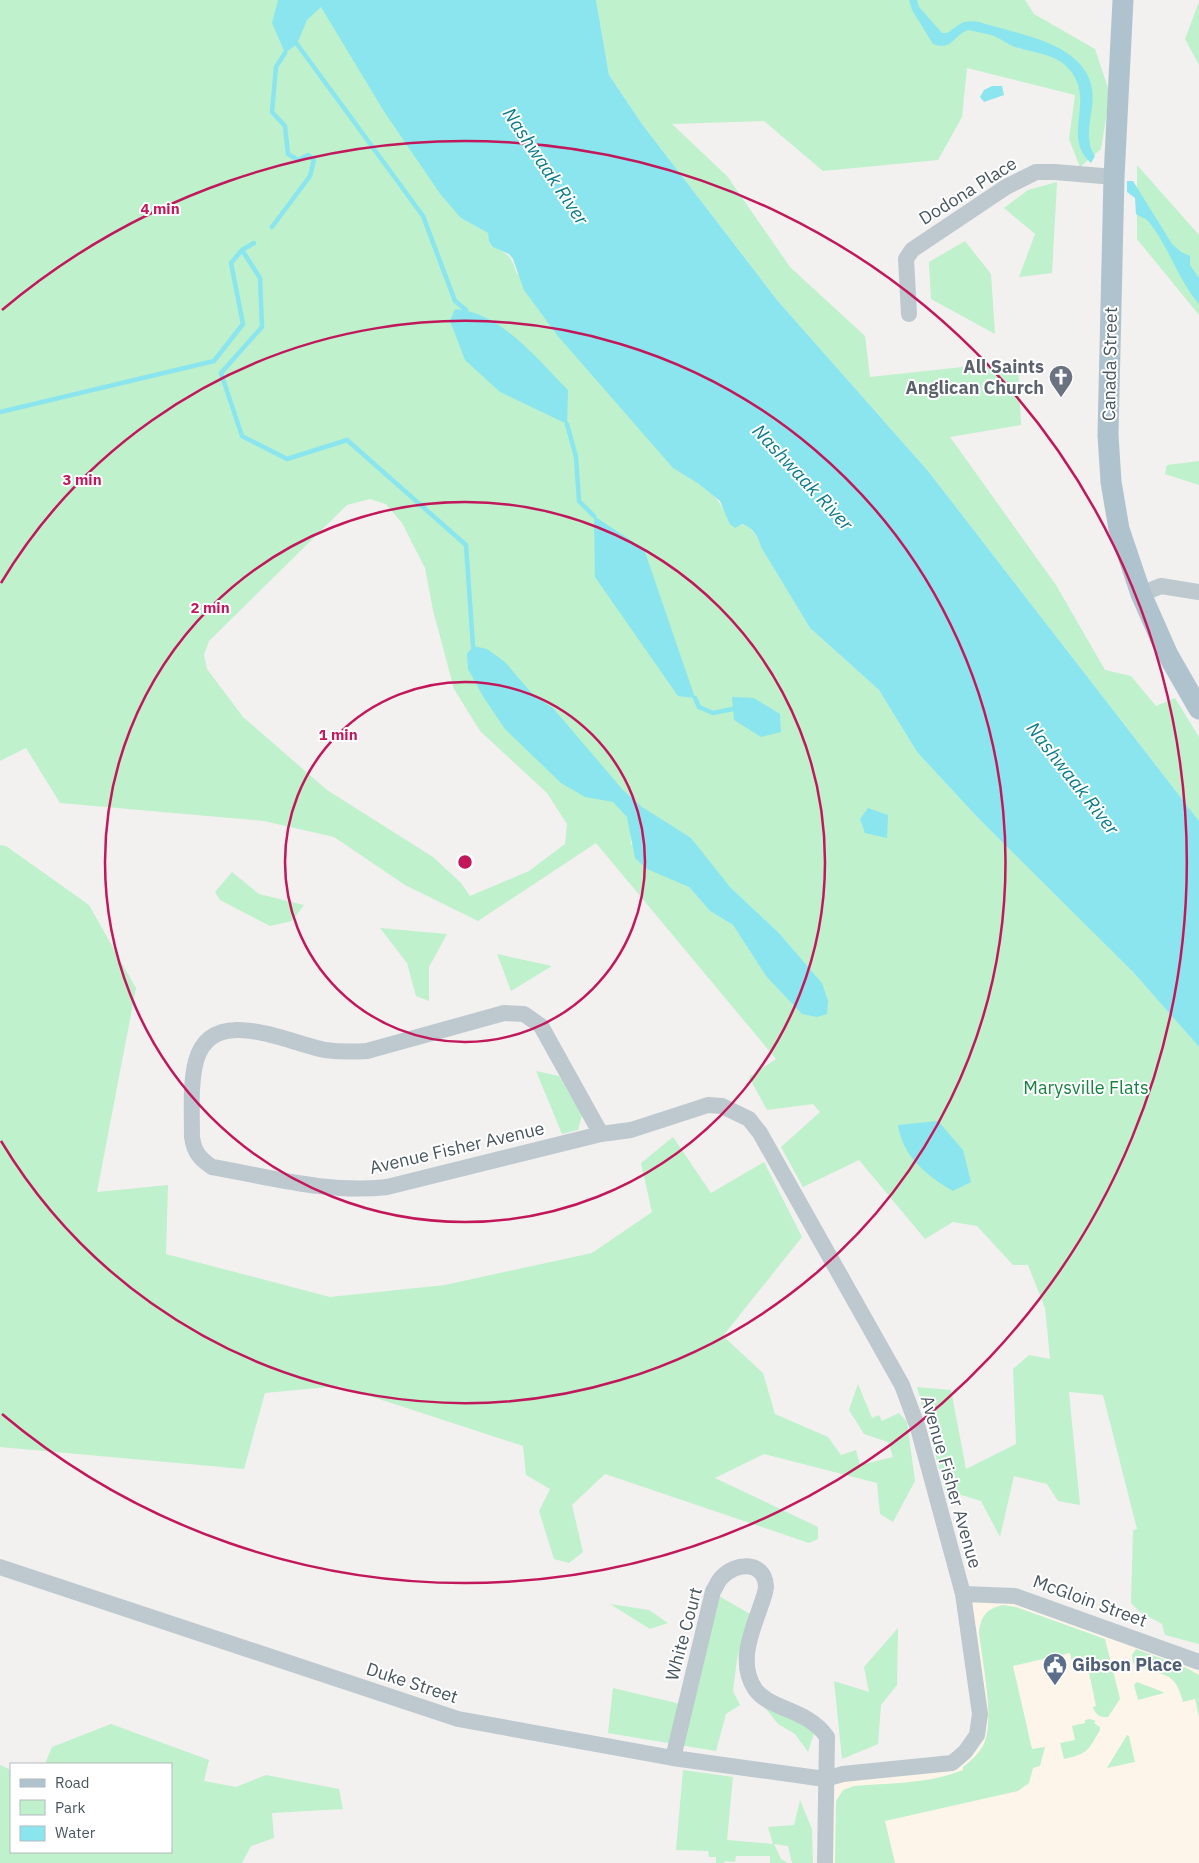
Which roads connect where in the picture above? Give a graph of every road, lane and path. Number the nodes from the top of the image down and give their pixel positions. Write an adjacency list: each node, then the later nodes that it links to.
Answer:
1 (1123, 0): 2 (main road, Canada Street)
2 (1114, 178): 3 (street, Dodona Place); 5 (main road, Canada Street)
3 (909, 314)
4 (1199, 592): 5 (street)
5 (1141, 594): 6 (main road, Canada Street)
6 (1199, 709)
7 (601, 1134): 7 (street, Avenue Fisher Avenue); 9 (street, Avenue Fisher Avenue)
8 (0, 1567): 11 (street, Duke Street)
9 (963, 1594): 10 (street, McGloin Street); 12 (street, Avenue Fisher Avenue)
10 (1199, 1662)
11 (674, 1758): 12 (street, Duke Street); 12 (street, White Court)
12 (825, 1779): 13 (street, White Court)
13 (826, 1863)

